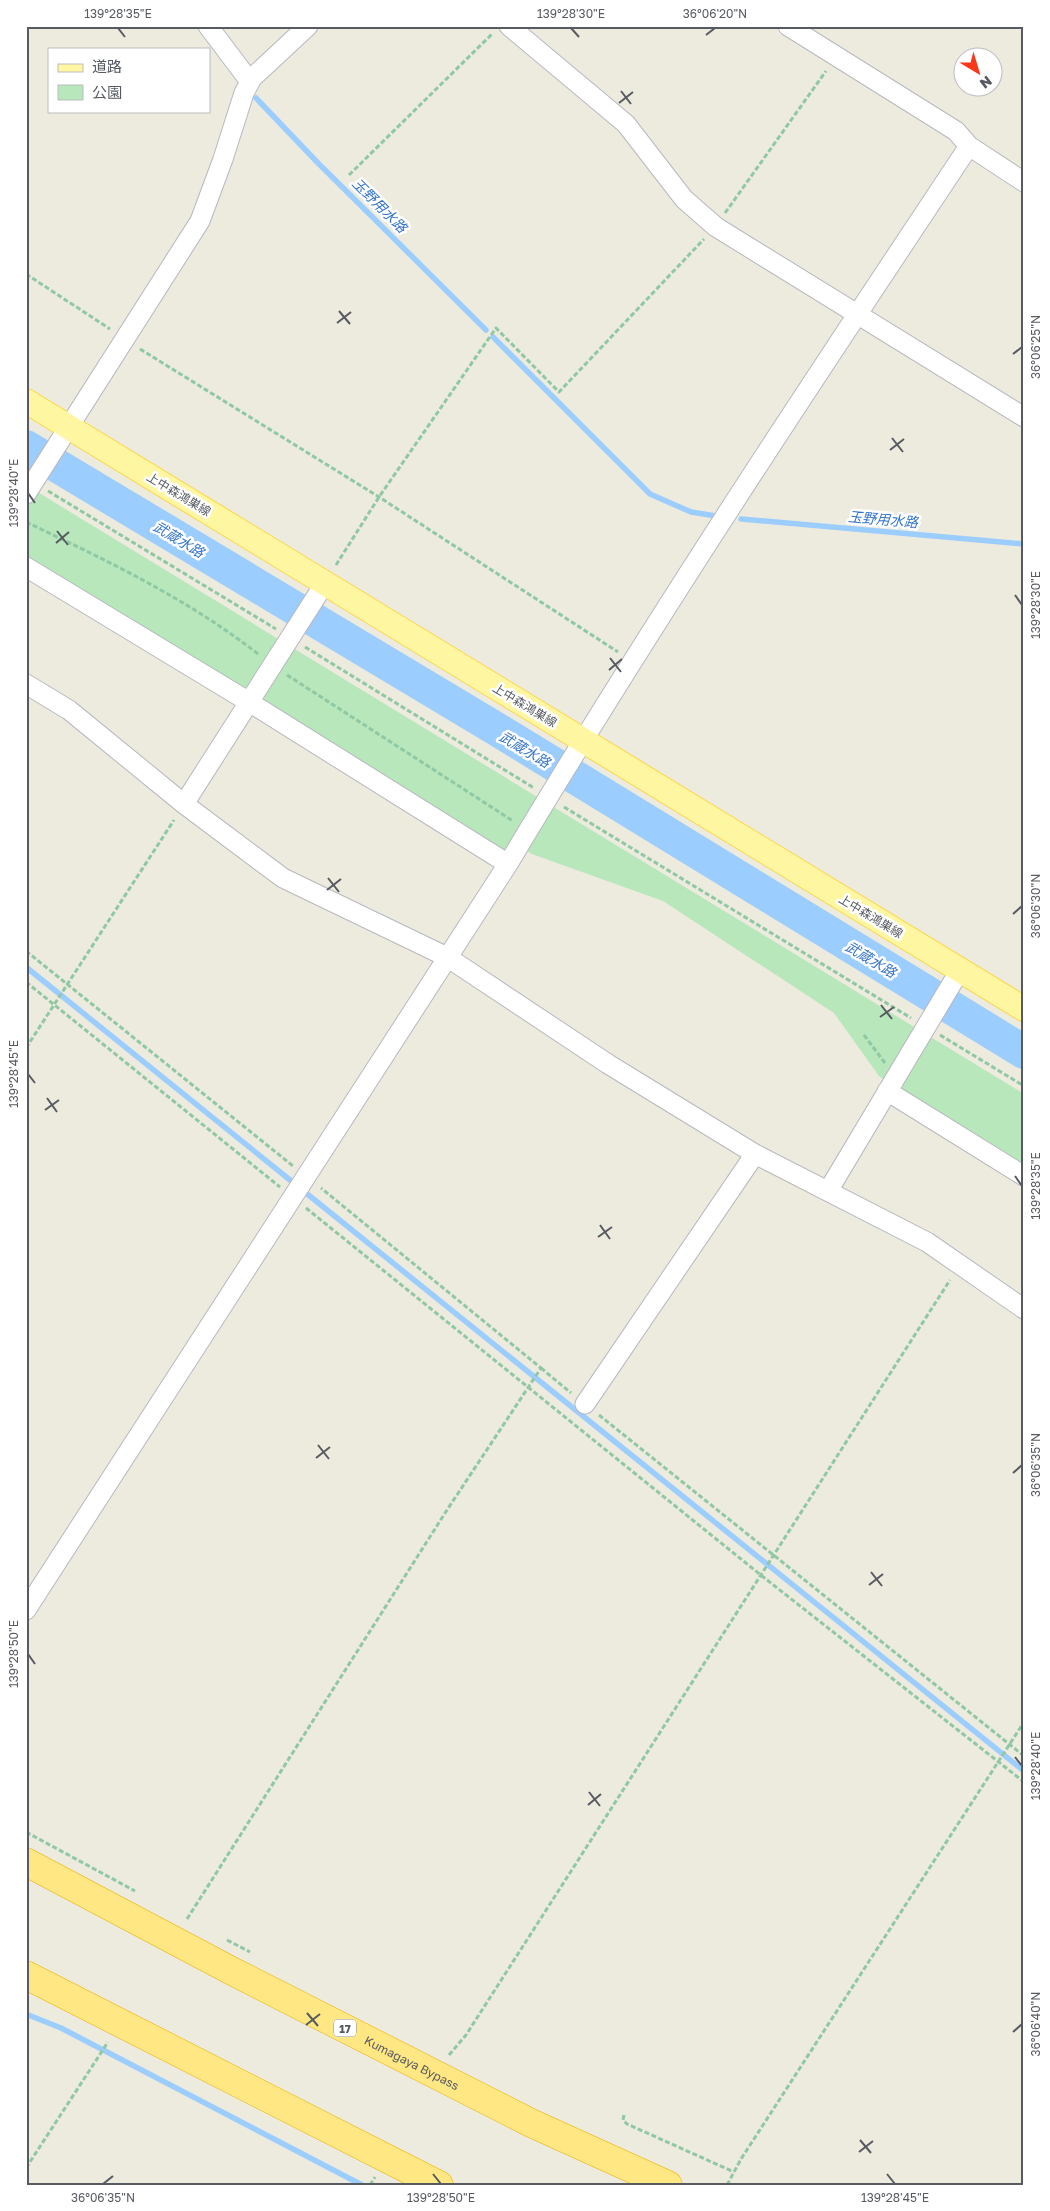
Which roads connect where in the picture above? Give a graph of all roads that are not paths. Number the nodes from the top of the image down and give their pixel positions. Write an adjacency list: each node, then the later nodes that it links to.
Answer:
1 (208, 26): 5 (street)
2 (308, 26): 5 (street)
3 (788, 26): 6 (street)
4 (501, 30): 8 (street)
5 (252, 78): 11 (street)
6 (969, 146): 7 (street); 8 (street)
7 (1024, 182)
8 (857, 315): 10 (street); 17 (street)
9 (26, 401): 11 (main road, 上中森鴻巣線)
10 (1024, 417)
11 (63, 434): 12 (street); 14 (main road, 上中森鴻巣線)
12 (26, 494)
13 (26, 567): 16 (street)
14 (320, 590): 16 (street); 17 (main road, 上中森鴻巣線)
15 (26, 684): 18 (street)
16 (249, 702): 18 (street); 19 (street)
17 (578, 748): 19 (street); 21 (main road, 上中森鴻巣線)
18 (184, 804): 20 (street)
19 (508, 864): 20 (street)
20 (447, 957): 24 (street); 29 (street)
21 (956, 978): 22 (main road, 上中森鴻巣線); 23 (street)
22 (1024, 1010)
23 (886, 1091): 25 (street); 26 (street)
24 (755, 1154): 26 (street); 28 (street)
25 (1024, 1176)
26 (828, 1190): 27 (street)
27 (1024, 1309)
28 (585, 1404)
29 (26, 1610)
30 (26, 1862): 33 (highway, Kumagaya Bypass / 17)
31 (26, 1975): 32 (highway)
32 (438, 2185)
33 (668, 2185)

